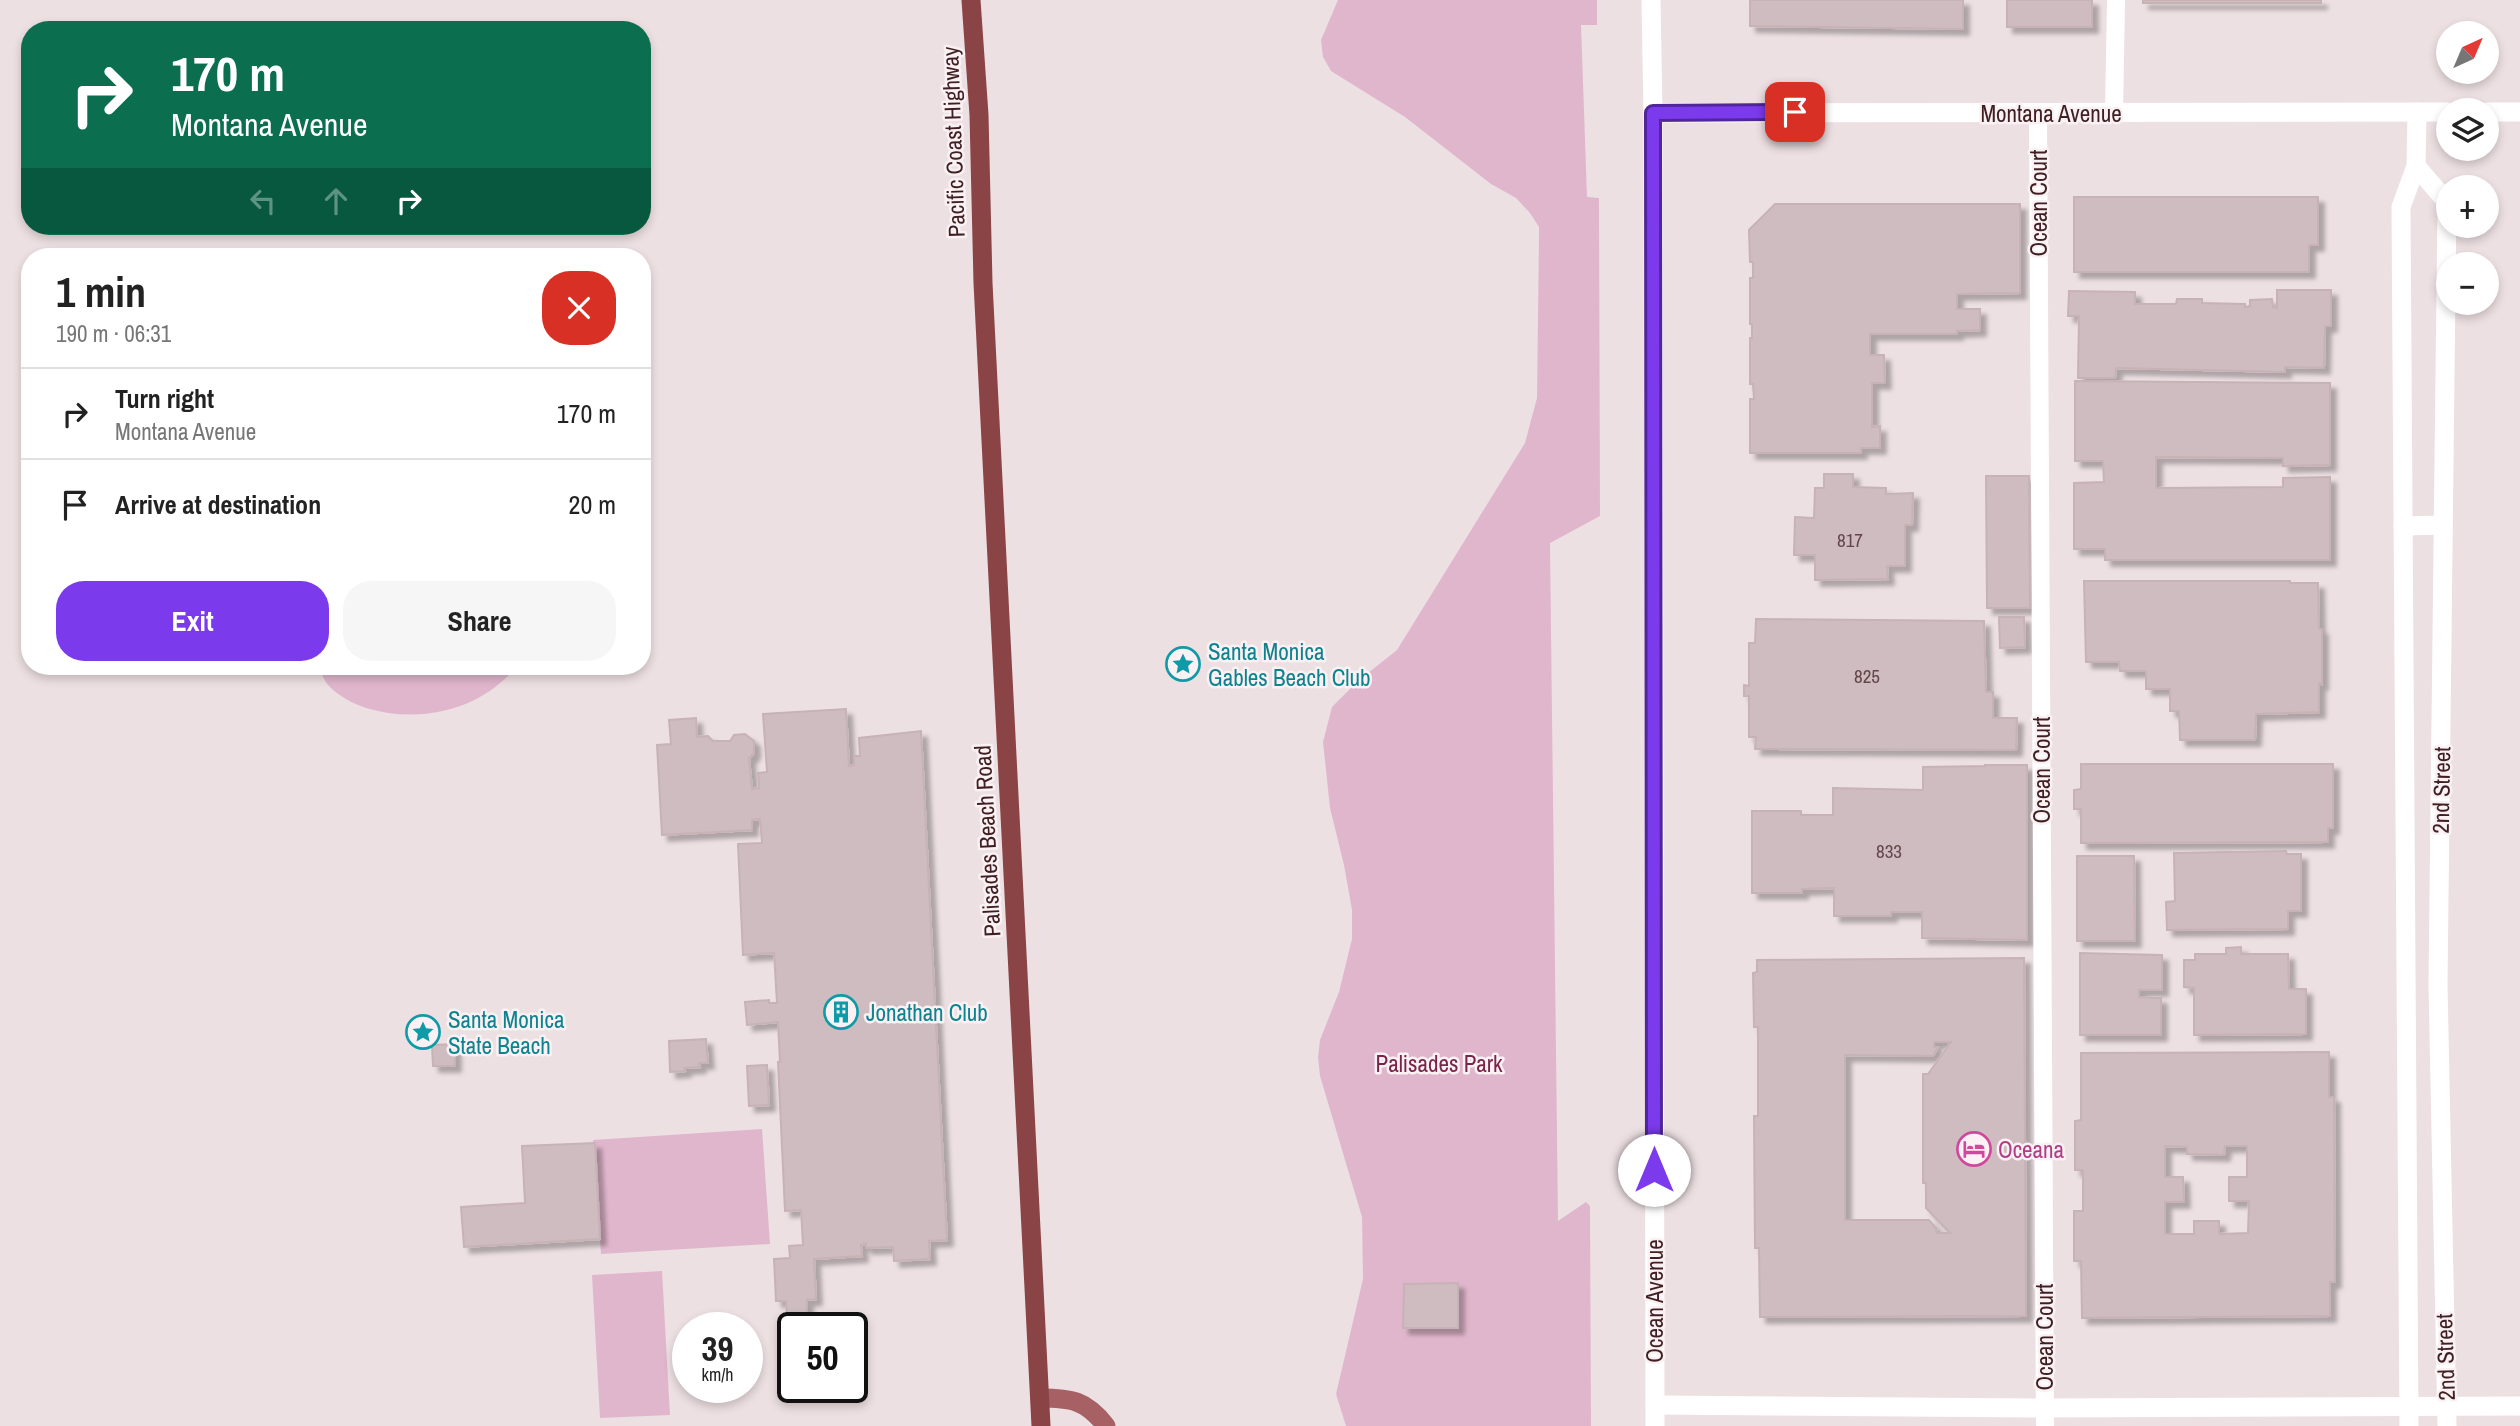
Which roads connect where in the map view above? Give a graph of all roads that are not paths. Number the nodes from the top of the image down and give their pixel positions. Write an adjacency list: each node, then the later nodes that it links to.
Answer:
1 (971, 0): 12 (highway, Pacific Coast Highway)
2 (1651, 0): 8 (street, Ocean Avenue)
3 (2116, 0): 10 (lane)
4 (2417, 112): 5 (street, Montana Avenue); 10 (street, Montana Avenue); 11 (street, 2nd Street)
5 (2436, 112)
6 (2499, 112): 7 (street)
7 (2520, 112)
8 (1653, 113): 9 (street, Montana Avenue); 18 (street, Ocean Avenue)
9 (2038, 113): 10 (street, Montana Avenue); 22 (lane, Ocean Court)
10 (2115, 113)
11 (2416, 166): 13 (street, 2nd Street); 14 (street, 2nd Street)
12 (983, 283): 17 (highway, Palisades Beach Road)
13 (2444, 525): 14 (street); 16 (street, 2nd Street)
14 (2403, 526): 15 (street, 2nd Street)
15 (2405, 984): 16 (street); 20 (street, 2nd Street)
16 (2438, 984): 21 (street, 2nd Street)
17 (1040, 1398): 23 (highway); 24 (main road)
18 (1656, 1405): 22 (street); 25 (street, Ocean Avenue)
19 (2520, 1406): 21 (street)
20 (2409, 1416): 21 (street); 22 (street)
21 (2446, 1416)
22 (2044, 1417)
23 (1041, 1426)
24 (1106, 1426)
25 (1655, 1426)

